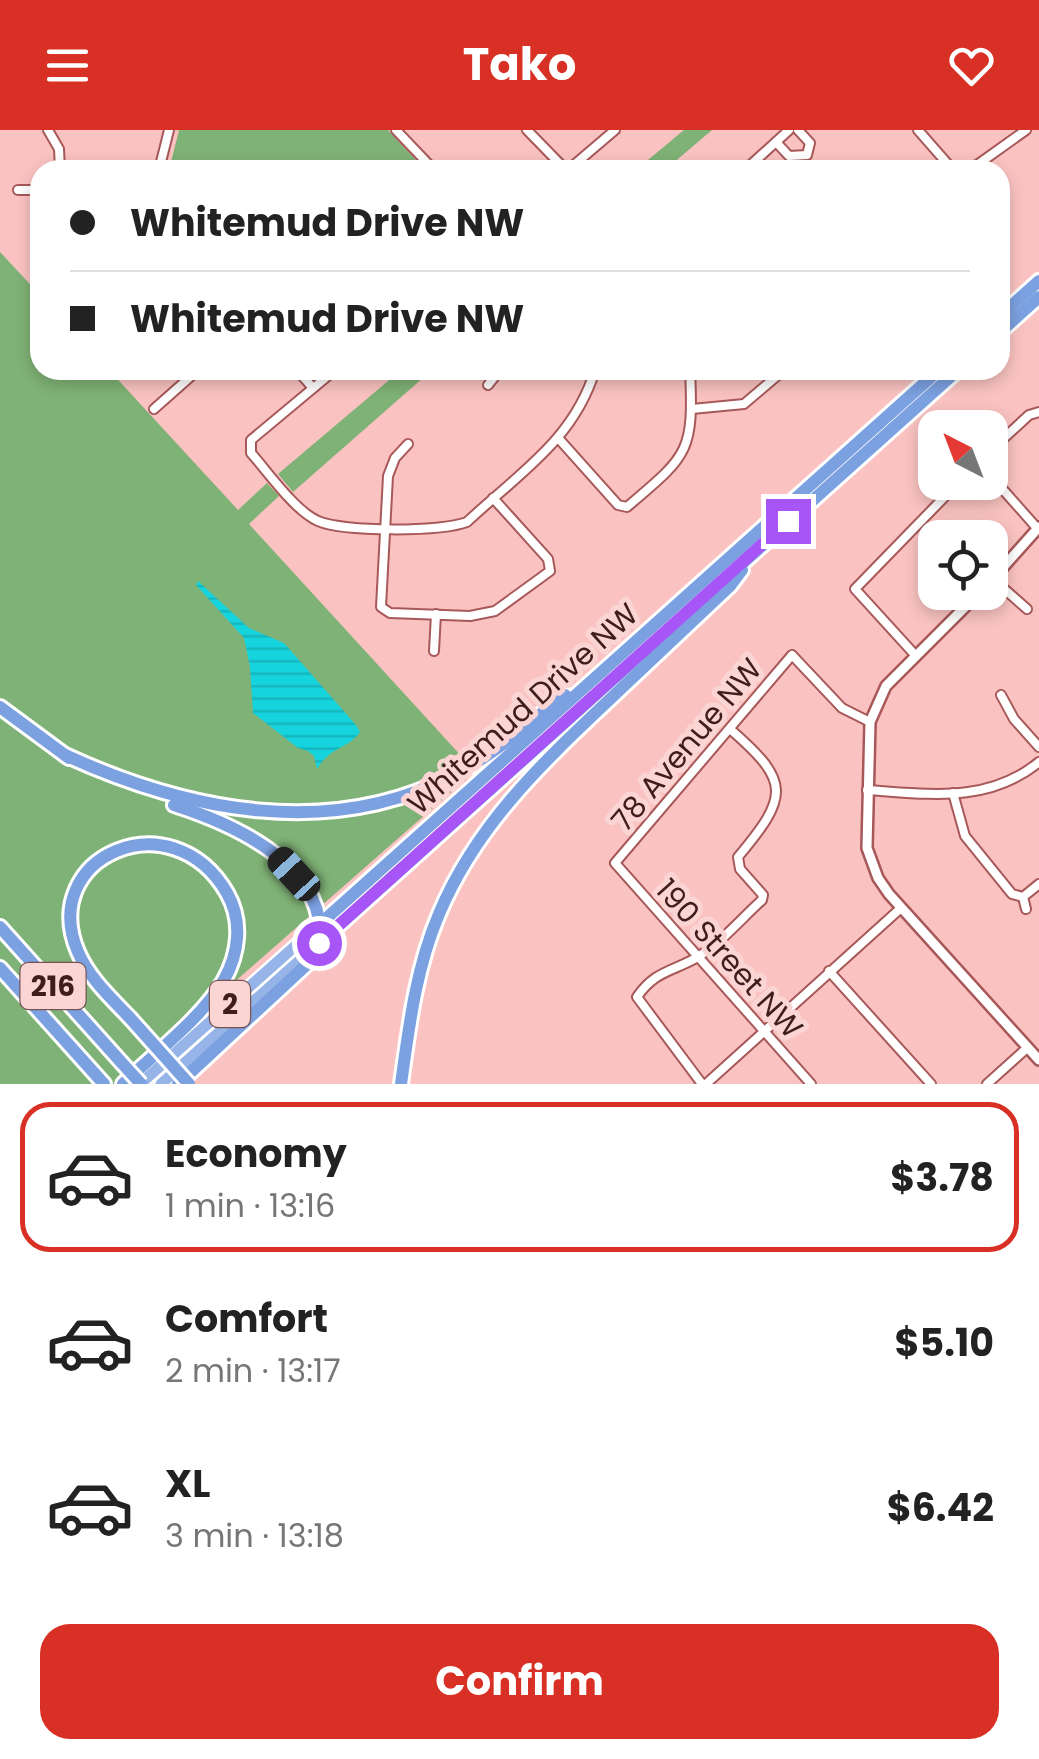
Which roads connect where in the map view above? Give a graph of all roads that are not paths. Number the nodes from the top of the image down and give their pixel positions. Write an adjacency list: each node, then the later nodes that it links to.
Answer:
1 (48, 130): 11 (street)
2 (169, 130): 12 (street)
3 (396, 130): 13 (street)
4 (527, 130): 14 (street)
5 (615, 130): 15 (street)
6 (789, 130): 10 (street)
7 (798, 130): 10 (street)
8 (918, 130): 17 (street)
9 (1026, 130): 18 (street)
10 (776, 142): 16 (street)
11 (60, 160)
12 (162, 160)
13 (424, 160)
14 (557, 160)
15 (579, 160)
16 (756, 160)
17 (945, 160)
18 (984, 160)
19 (18, 190): 20 (street)
20 (30, 190)
21 (1039, 281): 23 (highway)
22 (1039, 298): 24 (highway)
23 (1010, 307)
24 (1010, 323)
25 (306, 380): 35 (street)
26 (323, 380): 35 (street)
27 (492, 380): 34 (street)
28 (592, 380): 40 (street)
29 (691, 380): 36 (street)
30 (768, 380): 36 (street)
31 (928, 380): 52 (highway, Whitemud Drive NW / 2)
32 (947, 380): 47 (highway, Whitemud Drive NW)
33 (186, 381): 37 (street)
34 (488, 385)
35 (314, 388): 46 (street)
36 (692, 409): 40 (street)
37 (154, 410)
38 (1039, 412): 39 (street)
39 (1008, 435)
40 (559, 439): 43 (street)
41 (408, 444): 46 (street)
42 (1008, 496): 45 (street)
43 (493, 498): 46 (street); 53 (street)
44 (942, 500): 55 (street)
45 (1038, 528): 48 (street)
46 (384, 529): 53 (street)
47 (760, 547): 65 (highway, Whitemud Drive NW); 88 (highway)
48 (1008, 561)
49 (1008, 594): 50 (street)
50 (1027, 609)
51 (962, 610): 55 (street)
52 (668, 613): 61 (highway); 71 (highway, Whitemud Drive NW / 2)
53 (436, 614): 54 (street)
54 (434, 650)
55 (916, 656): 58 (street)
56 (1001, 695): 60 (street)
57 (0, 707): 61 (highway)
58 (870, 722): 59 (street, 78 Avenue NW); 63 (street)
59 (730, 729): 66 (street, 78 Avenue NW); 74 (street)
60 (1039, 747)
61 (65, 755): 71 (highway)
62 (1039, 762): 64 (street)
63 (867, 790): 64 (street); 69 (street)
64 (953, 793): 68 (street)
65 (416, 856): 73 (highway, Whitemud Drive NW); 86 (highway)
66 (614, 863): 74 (street, 190 Street NW)
67 (1039, 884): 68 (street)
68 (1023, 897): 70 (street)
69 (901, 908): 76 (street); 78 (street)
70 (1026, 909)
71 (320, 924): 73 (highway); 84 (highway, Whitemud Drive NW / 2)
72 (0, 927): 84 (highway, 216, bridge)
73 (319, 943): 85 (highway, Whitemud Drive NW / 2)
74 (698, 957): 77 (street, 190 Street NW); 89 (street)
75 (0, 968): 80 (highway, 216)
76 (829, 971): 77 (street); 91 (street)
77 (762, 1030): 89 (street); 90 (street, 190 Street NW)
78 (1027, 1048): 79 (street); 92 (street)
79 (1039, 1060)
80 (82, 1065): 81 (highway); 82 (highway)
81 (93, 1084)
82 (104, 1084)
83 (123, 1084): 87 (highway, bridge)
84 (140, 1084)
85 (160, 1084)
86 (178, 1084)
87 (190, 1084)
88 (401, 1084)
89 (704, 1084)
90 (811, 1084)
91 (932, 1084)
92 (987, 1084)

